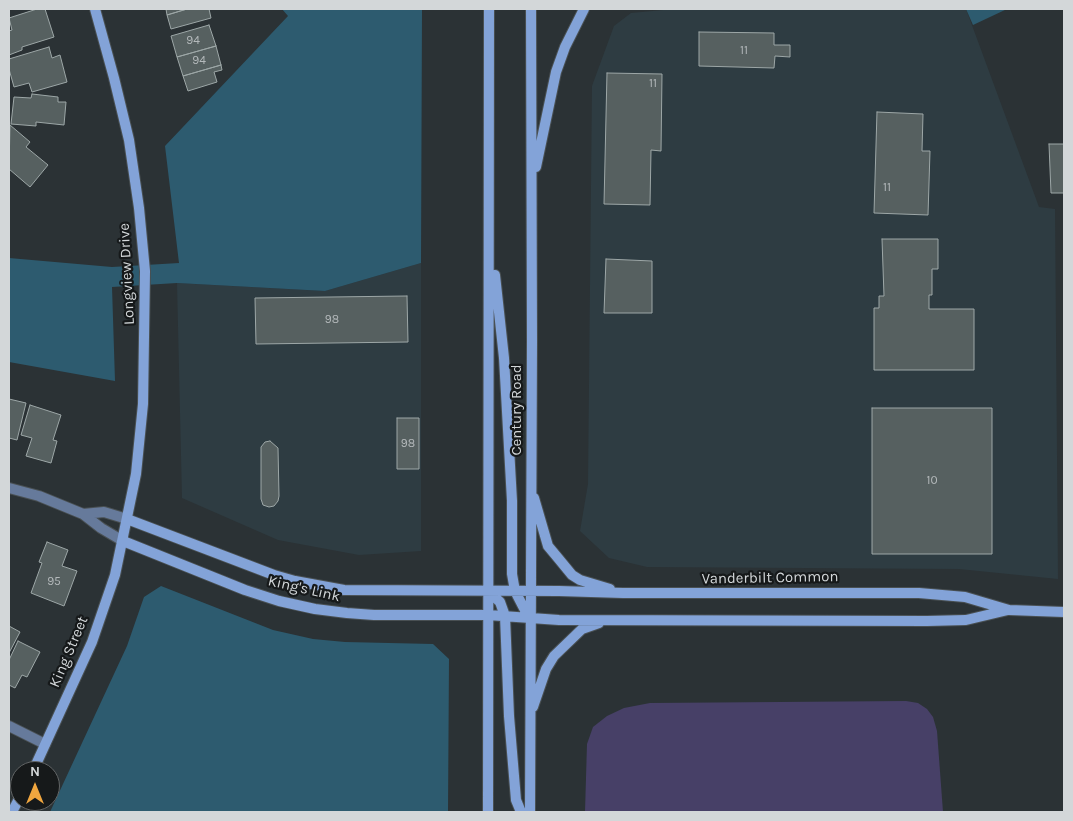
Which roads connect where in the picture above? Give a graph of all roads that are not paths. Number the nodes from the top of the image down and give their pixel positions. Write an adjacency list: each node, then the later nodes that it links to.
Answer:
1 (94, 9): 10 (main road, Longview Drive)
2 (489, 9): 6 (main road, Century Road)
3 (531, 9): 5 (main road, Century Road)
4 (584, 9): 5 (main road)
5 (532, 192): 8 (main road, Century Road)
6 (489, 227): 12 (main road, Century Road); 13 (main road)
7 (9, 488): 9 (street)
8 (531, 489): 14 (main road, Century Road); 15 (main road)
9 (83, 514): 10 (street); 11 (street)
10 (128, 519): 11 (main road, Longview Drive); 12 (main road, King's Link)
11 (123, 541): 18 (main road, King's Link); 24 (main road, King Street)
12 (488, 591): 13 (main road, King's Link); 18 (main road, Century Road); 19 (main road)
13 (514, 591): 14 (main road, Vanderbilt Common); 20 (main road)
14 (530, 591): 15 (main road, Vanderbilt Common); 20 (main road, Century Road)
15 (623, 594): 16 (main road, Vanderbilt Common)
16 (1009, 610): 17 (main road, Vanderbilt Common); 21 (main road, Vanderbilt Common)
17 (1064, 612)
18 (488, 615): 19 (main road, King's Link); 26 (main road, Century Road)
19 (505, 616): 20 (main road, Vanderbilt Common); 27 (main road)
20 (530, 619): 21 (main road, Vanderbilt Common); 22 (main road, Century Road)
21 (606, 621): 22 (main road)
22 (530, 716): 28 (main road, Century Road)
23 (9, 726): 24 (street)
24 (45, 744): 25 (main road, King Street)
25 (37, 761)
26 (488, 812)
27 (522, 812)
28 (530, 812)

